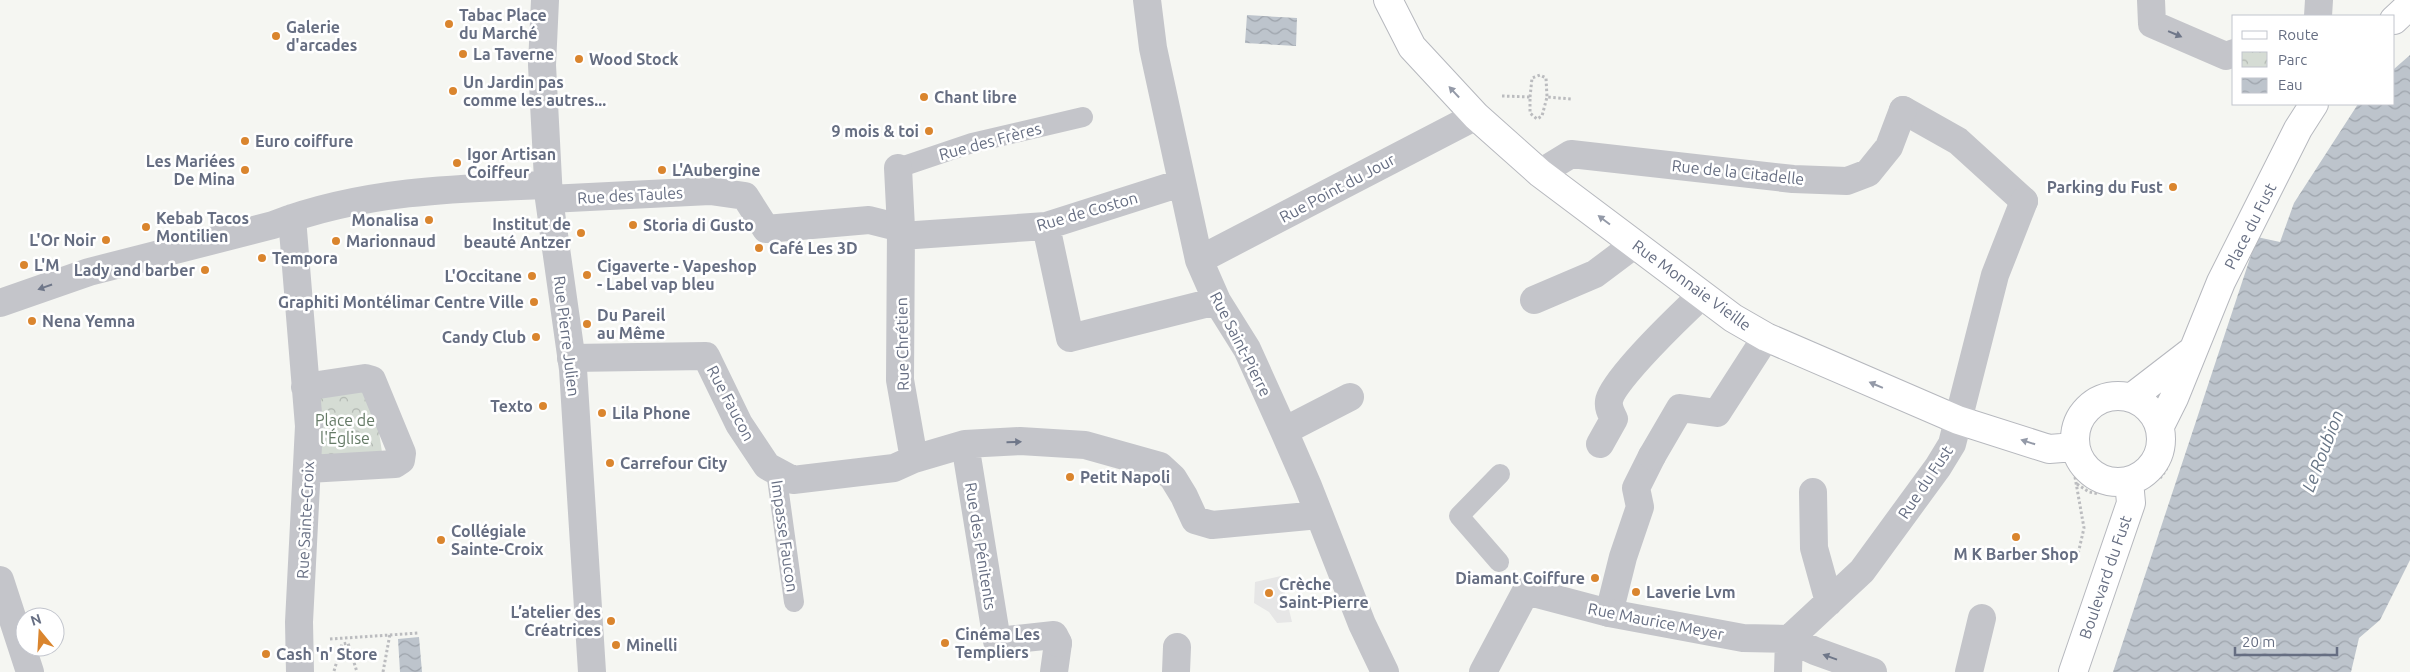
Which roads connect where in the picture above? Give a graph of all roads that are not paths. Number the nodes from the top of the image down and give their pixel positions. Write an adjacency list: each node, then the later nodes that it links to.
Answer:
1 (545, 0): 16 (street, Rue Pierre Julien)
2 (1147, 0): 15 (street, Rue Saint-Pierre)
3 (1388, 0): 11 (main road, Rue Monnaie Vieille, one-way to 3)
4 (2151, 0): 9 (street, one-way to 9)
5 (2319, 0): 7 (street)
6 (2410, 5): 8 (main road)
7 (2318, 15)
8 (2395, 19)
9 (2232, 54)
10 (2313, 105): 28 (main road, Place du Fust)
11 (1476, 116): 14 (main road, Rue Monnaie Vieille); 22 (street, Rue Point du Jour)
12 (1083, 117): 13 (lane, Rue des Frères)
13 (898, 168): 20 (street, Rue Chrétien)
14 (1540, 173): 17 (street, Rue de la Citadelle); 21 (main road, Rue Monnaie Vieille, one-way to 14)
15 (1181, 183): 19 (street, Rue de Coston); 22 (street, Rue Saint-Pierre)
16 (548, 192): 18 (street, Rue des Taules); 20 (street, Rue des Taules); 29 (street, Rue Pierre Julien)
17 (2024, 201): 33 (street, Rue du Fust)
18 (292, 218): 26 (street, Rue des Taules, one-way to 26); 30 (street, Rue Sainte-Croix)
19 (1046, 226): 20 (street, Rue de Coston); 25 (street)
20 (901, 232): 39 (street, Rue Chrétien)
21 (1635, 244): 23 (main road, Rue Monnaie Vieille); 24 (street)
22 (1199, 260): 25 (street, Rue Saint-Pierre)
23 (1701, 296): 27 (main road, Rue Monnaie Vieille); 37 (street)
24 (1534, 300)
25 (1218, 301): 35 (street, Rue Saint-Pierre)
26 (0, 302)
27 (1766, 337): 33 (main road, Rue Monnaie Vieille, one-way to 27); 50 (street)
28 (2192, 351): 31 (main road, Place du Fust); 34 (main road, Place du Fust)
29 (572, 358): 41 (street, Rue Faucon); 56 (street, Rue Pierre Julien)
30 (305, 387): 40 (street, Rue Sainte-Croix); 40 (street)
31 (2134, 396): 34 (main road); 38 (main road)
32 (1350, 397): 35 (street)
33 (1958, 420): 38 (main road, Rue Monnaie Vieille, one-way to 33); 49 (street, Rue du Fust)
34 (2162, 422): 43 (main road)
35 (1284, 431): 45 (street, Rue Saint-Pierre)
36 (965, 444): 39 (street, Rue Faucon); 45 (street, Rue Faucon, one-way to 45); 57 (street, Rue des Pénitents)
37 (1600, 444)
38 (2070, 447): 43 (main road)
39 (914, 459): 41 (street, Rue Faucon)
40 (308, 469): 55 (street, Rue Sainte-Croix)
41 (776, 471): 48 (lane, Impasse Faucon)
42 (1500, 474): 46 (lane)
43 (2142, 483): 53 (main road, Boulevard du Fust)
44 (1813, 492): 49 (street)
45 (1320, 515): 58 (street, Rue Saint-Pierre)
46 (1499, 562)
47 (0, 580): 54 (street)
48 (794, 602)
49 (1829, 602): 52 (street, Rue du Fust)
50 (1609, 613): 52 (street, Rue Maurice Meyer); 59 (street, Rue Maurice Meyer)
51 (1982, 618): 62 (street)
52 (1789, 639): 60 (street); 61 (street, Rue Maurice Meyer, one-way to 52)
53 (2075, 668)
54 (30, 672)
55 (300, 672)
56 (592, 672)
57 (1054, 672)
58 (1385, 672)
59 (1483, 672)
60 (1788, 672)
61 (1873, 672)
62 (1969, 672)

